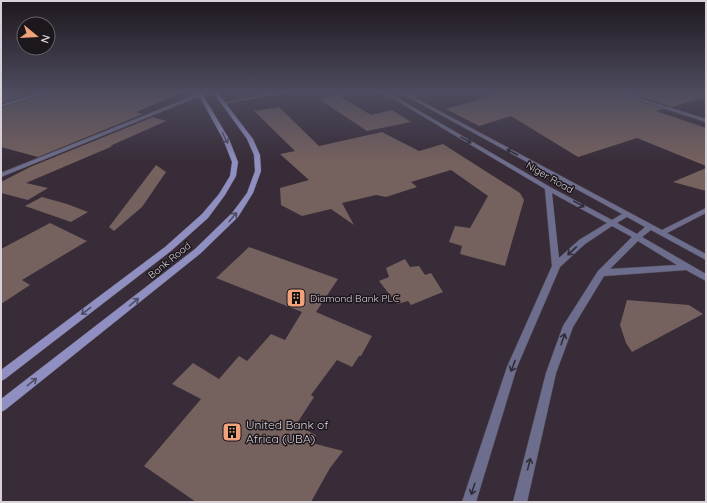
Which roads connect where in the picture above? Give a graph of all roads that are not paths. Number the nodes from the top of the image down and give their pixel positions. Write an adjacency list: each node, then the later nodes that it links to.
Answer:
1 (147, 115): 8 (street)
2 (214, 115): 21 (street, Bank Road, one-way to 21)
3 (233, 115): 22 (street, Bank Road, one-way to 3)
4 (424, 115): 9 (street, Niger Road, one-way to 9)
5 (444, 115): 11 (street, Niger Road, one-way to 5)
6 (689, 115): 7 (street)
7 (706, 121)
8 (1, 175)
9 (548, 188): 12 (street, Niger Road, one-way to 12); 17 (street)
10 (706, 210): 14 (street)
11 (627, 214): 12 (street); 13 (street, Niger Road)
12 (612, 223): 15 (street, Niger Road); 17 (street, one-way to 17)
13 (650, 227): 14 (street, Niger Road); 15 (street)
14 (661, 233): 16 (street, Niger Road)
15 (637, 237): 18 (street, Niger Road); 19 (street)
16 (706, 257)
17 (556, 266): 23 (street, one-way to 23)
18 (686, 267): 19 (street); 20 (street, Niger Road)
19 (601, 273): 24 (street, one-way to 19)
20 (706, 278)
21 (1, 376)
22 (1, 406)
23 (469, 502)
24 (520, 502)

